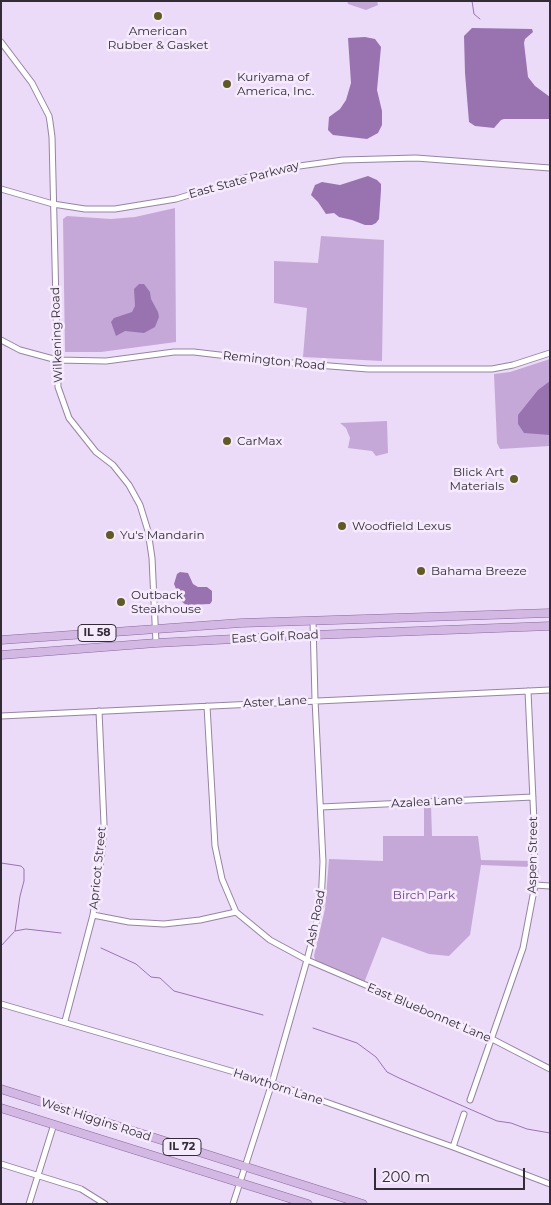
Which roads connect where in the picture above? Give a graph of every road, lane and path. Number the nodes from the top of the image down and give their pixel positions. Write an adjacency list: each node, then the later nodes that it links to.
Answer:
1 (1, 42): 4 (street, Wilkening Road)
2 (550, 168): 4 (street, East State Parkway)
3 (1, 189): 4 (street, East State Parkway)
4 (53, 204): 7 (street, Wilkening Road)
5 (1, 340): 7 (street, Remington Road)
6 (550, 353): 7 (street, Remington Road)
7 (57, 360): 11 (street, Wilkening Road)
8 (550, 613): 9 (main road, East Golf Road / IL 58)
9 (313, 620): 11 (main road, East Golf Road / IL 58); 12 (street, Ash Road)
10 (550, 626): 12 (main road, East Golf Road / IL 58)
11 (155, 629): 13 (main road, East Golf Road / IL 58); 14 (street, Wilkening Road)
12 (313, 635): 14 (main road, East Golf Road / IL 58); 18 (street, Ash Road)
13 (1, 640)
14 (156, 643): 15 (main road, East Golf Road / IL 58)
15 (1, 655)
16 (550, 690): 17 (street, Aster Lane)
17 (528, 691): 18 (street, Aster Lane); 22 (street, Aspen Street)
18 (315, 700): 19 (street, Aster Lane); 23 (street, Ash Road)
19 (207, 706): 20 (street, Aster Lane); 26 (street)
20 (99, 711): 21 (street, Aster Lane); 27 (street, Apricot Street)
21 (1, 716)
22 (533, 797): 23 (street, Azalea Lane); 24 (street, Aspen Street)
23 (321, 807): 28 (street, Ash Road)
24 (535, 885): 25 (street); 31 (street, Aspen Street)
25 (550, 886)
26 (236, 912): 27 (street); 28 (street, East Bluebonnet Lane)
27 (93, 915): 30 (street, Apricot Street)
28 (307, 960): 31 (street, East Bluebonnet Lane); 33 (street, Ash Road)
29 (1, 1004): 30 (street, Hawthorn Lane)
30 (65, 1021): 33 (street, Hawthorn Lane)
31 (492, 1039): 32 (street, East Bluebonnet Lane); 35 (street, Aspen Street)
32 (550, 1070)
33 (272, 1083): 39 (street, Hawthorn Lane); 41 (street, Ash Road)
34 (1, 1089): 41 (main road, West Higgins Road / IL 72)
35 (470, 1100)
36 (1, 1108): 38 (main road, West Higgins Road / IL 72)
37 (464, 1114): 39 (street)
38 (54, 1124): 42 (street); 43 (main road, West Higgins Road / IL 72)
39 (453, 1147): 44 (street, Hawthorn Lane)
40 (1, 1164): 42 (street)
41 (245, 1166): 43 (street, Ash Road); 49 (main road, West Higgins Road / IL 72)
42 (38, 1175): 45 (street); 46 (street)
43 (240, 1182): 47 (street, Ash Road); 48 (main road, West Higgins Road / IL 72)
44 (550, 1184)
45 (28, 1204)
46 (105, 1204)
47 (233, 1204)
48 (308, 1204)
49 (363, 1204)

